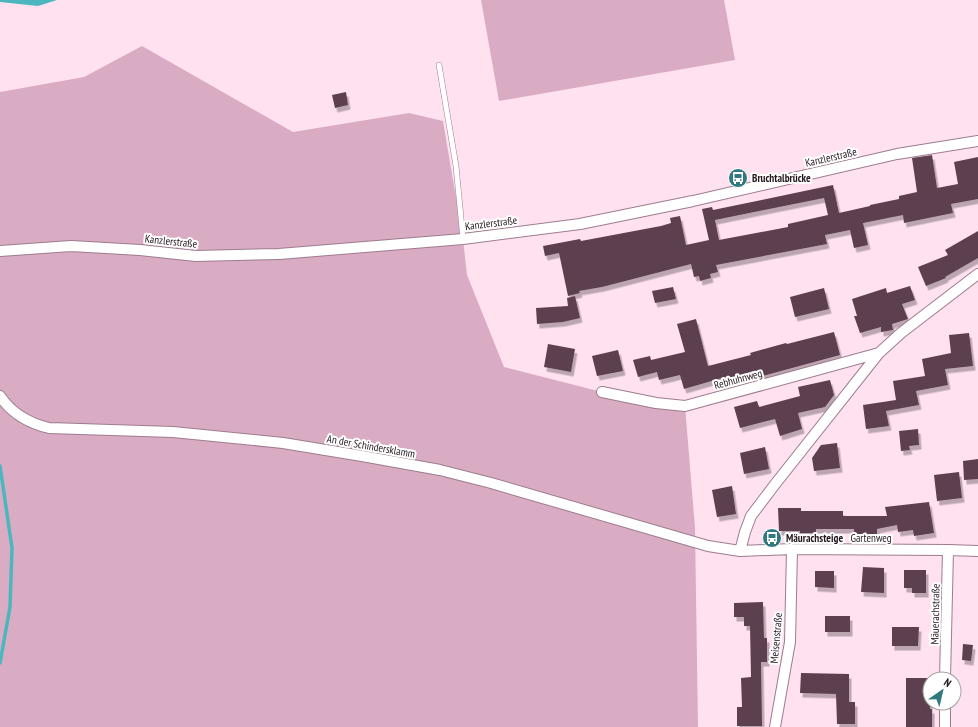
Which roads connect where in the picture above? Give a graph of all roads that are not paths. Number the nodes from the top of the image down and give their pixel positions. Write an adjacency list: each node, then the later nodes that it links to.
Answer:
1 (439, 65): 3 (lane)
2 (978, 141): 3 (street, Kanzlerstraße)
3 (463, 239): 4 (street, Kanzlerstraße)
4 (0, 251)
5 (978, 274): 6 (street)
6 (879, 353): 7 (street, Rebhuhnweg); 11 (street)
7 (602, 392)
8 (0, 396): 11 (street, An der Schindersklamm)
9 (792, 549): 10 (street, Gartenweg); 11 (street, Gartenweg); 15 (street, Meisenstraße)
10 (948, 550): 12 (street, Gartenweg); 13 (street, Mäuerachstraße)
11 (740, 551)
12 (978, 551)
13 (946, 671)
14 (945, 711): 16 (street)
15 (775, 727)
16 (945, 727)

